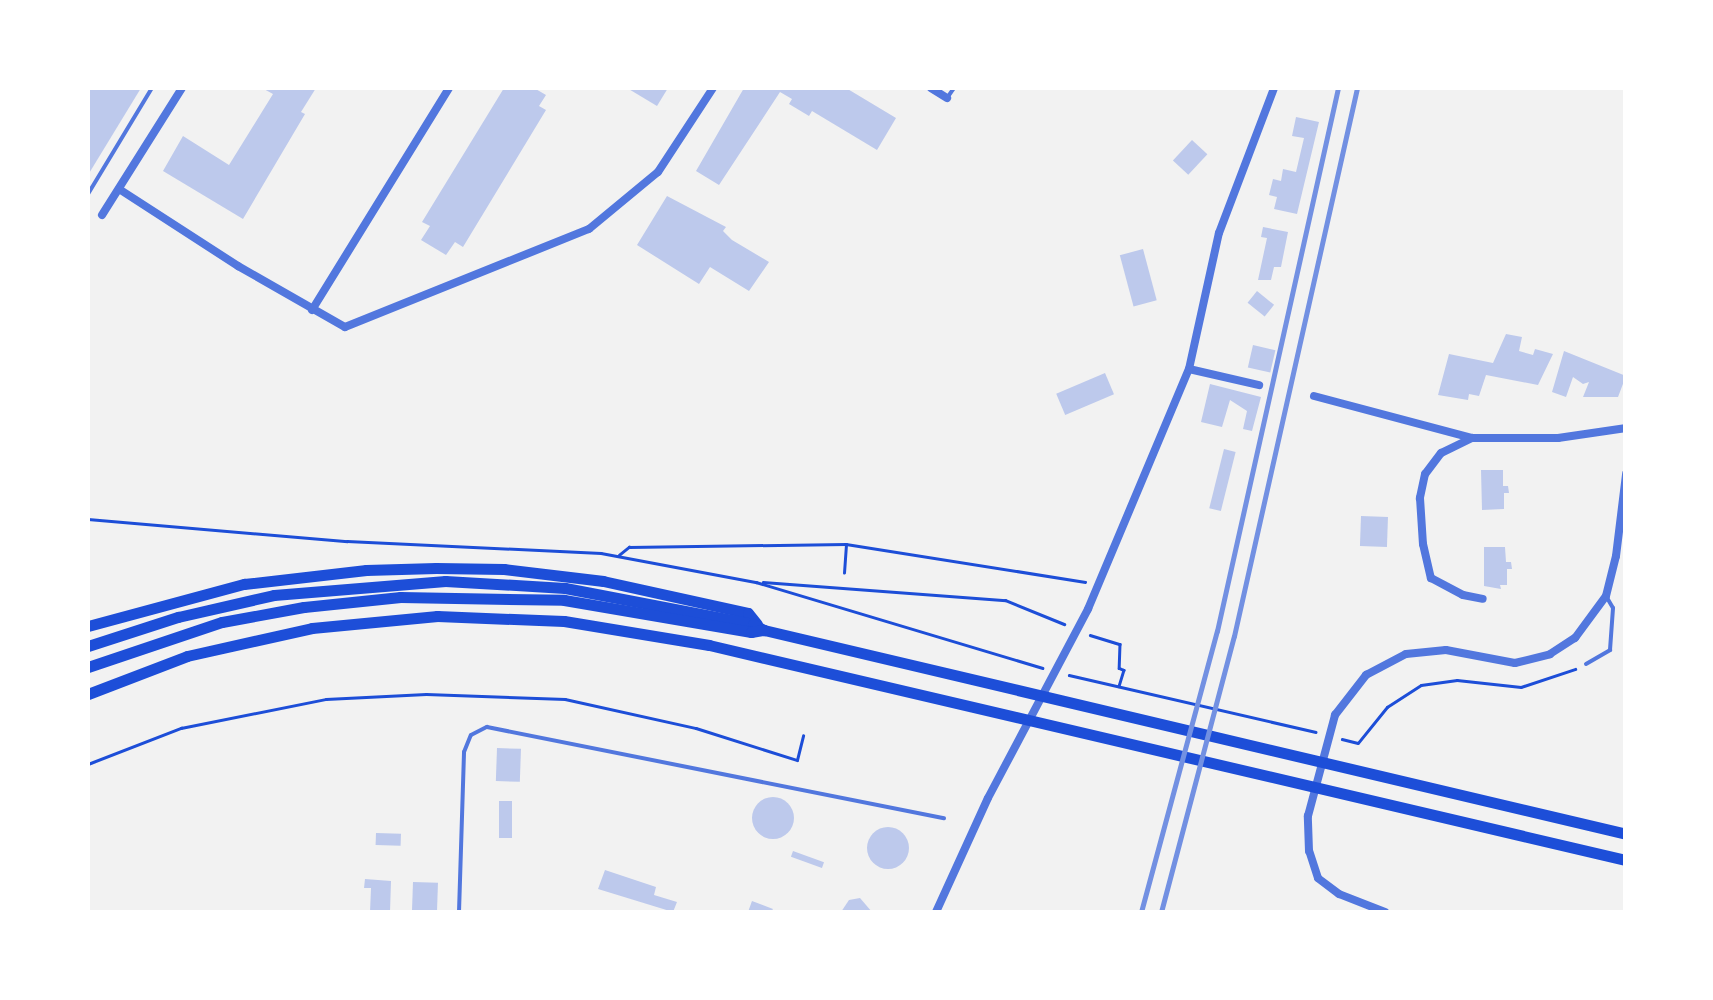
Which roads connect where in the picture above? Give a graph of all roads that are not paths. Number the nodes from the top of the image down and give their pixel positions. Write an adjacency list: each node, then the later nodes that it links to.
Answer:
1 (152, 88): 10 (lane)
2 (182, 88): 9 (street)
3 (449, 88): 12 (street)
4 (713, 88): 12 (street)
5 (931, 88): 8 (street)
6 (954, 88): 8 (lane)
7 (1274, 88): 13 (street)
8 (948, 98)
9 (119, 189): 11 (street); 12 (street)
10 (88, 194)
11 (102, 215)
12 (312, 310)
13 (1189, 369): 14 (street); 31 (street)
14 (1259, 385)
15 (1314, 396): 17 (street)
16 (1626, 428): 17 (street)
17 (1472, 438): 20 (street)
18 (1626, 474): 19 (street)
19 (1606, 596): 24 (lane); 32 (street)
20 (1484, 599)
21 (88, 626): 22 (highway)
22 (764, 630): 23 (highway); 25 (highway); 28 (highway)
23 (88, 646)
24 (1586, 664)
25 (88, 666)
26 (88, 696): 29 (highway)
27 (944, 818): 30 (lane)
28 (1626, 834)
29 (1626, 860)
30 (459, 912)
31 (936, 912)
32 (1385, 912)

